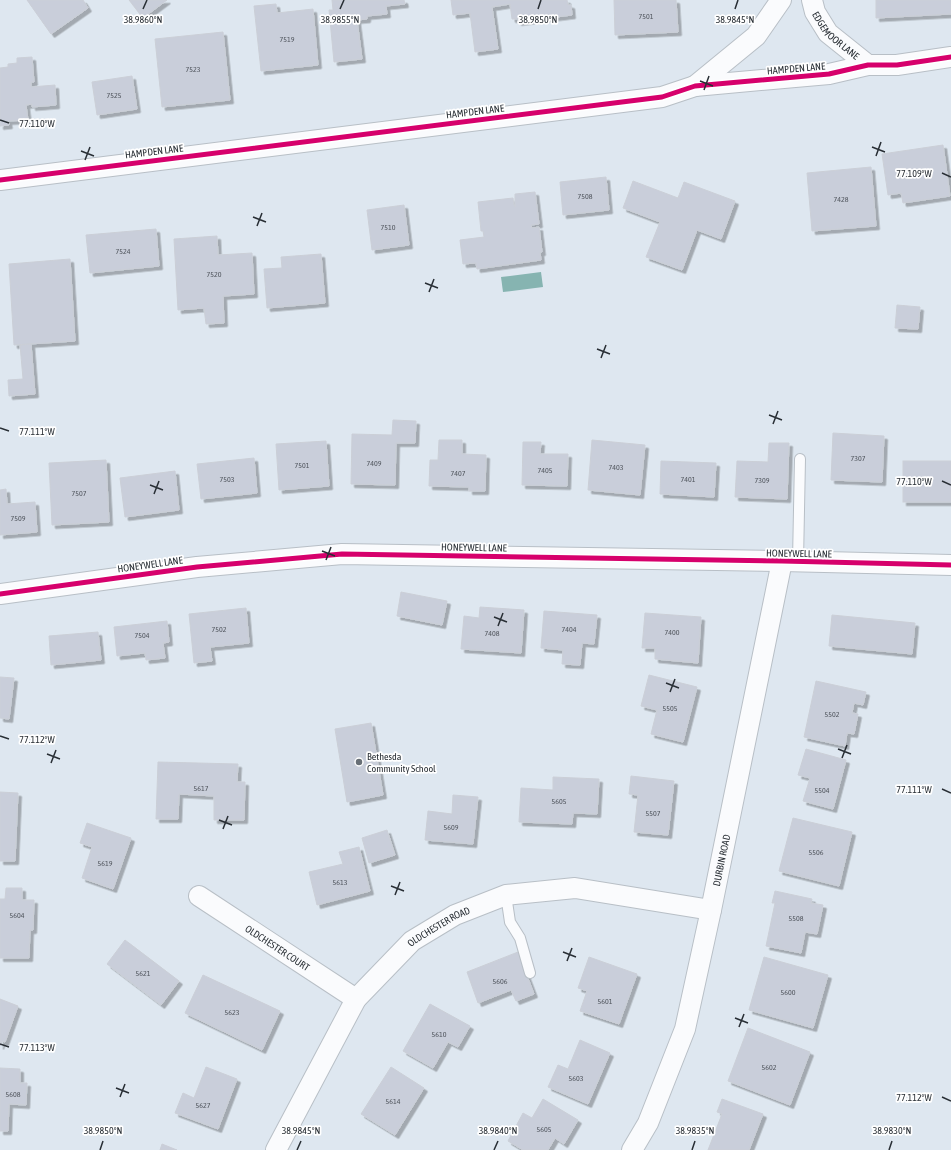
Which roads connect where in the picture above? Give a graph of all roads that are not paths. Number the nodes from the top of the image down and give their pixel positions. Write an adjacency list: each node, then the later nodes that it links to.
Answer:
1 (781, 0): 5 (street)
2 (812, 0): 4 (street, EDGEMOOR LANE)
3 (951, 57): 4 (street, HAMPDEN LANE)
4 (868, 65): 5 (street, HAMPDEN LANE)
5 (695, 86): 6 (street, HAMPDEN LANE)
6 (0, 180)
7 (800, 459): 8 (lane)
8 (790, 561): 9 (street, HONEYWELL LANE); 10 (street, HONEYWELL LANE); 13 (street, DURBIN ROAD)
9 (951, 565)
10 (0, 594)
11 (506, 895): 13 (street, OLDCHESTER ROAD); 14 (lane); 15 (street, OLDCHESTER ROAD)
12 (199, 896): 15 (street, OLDCHESTER COURT)
13 (711, 910): 17 (street, DURBIN ROAD)
14 (530, 973)
15 (356, 999): 16 (street, OLDCHESTER ROAD)
16 (276, 1150)
17 (632, 1150)

